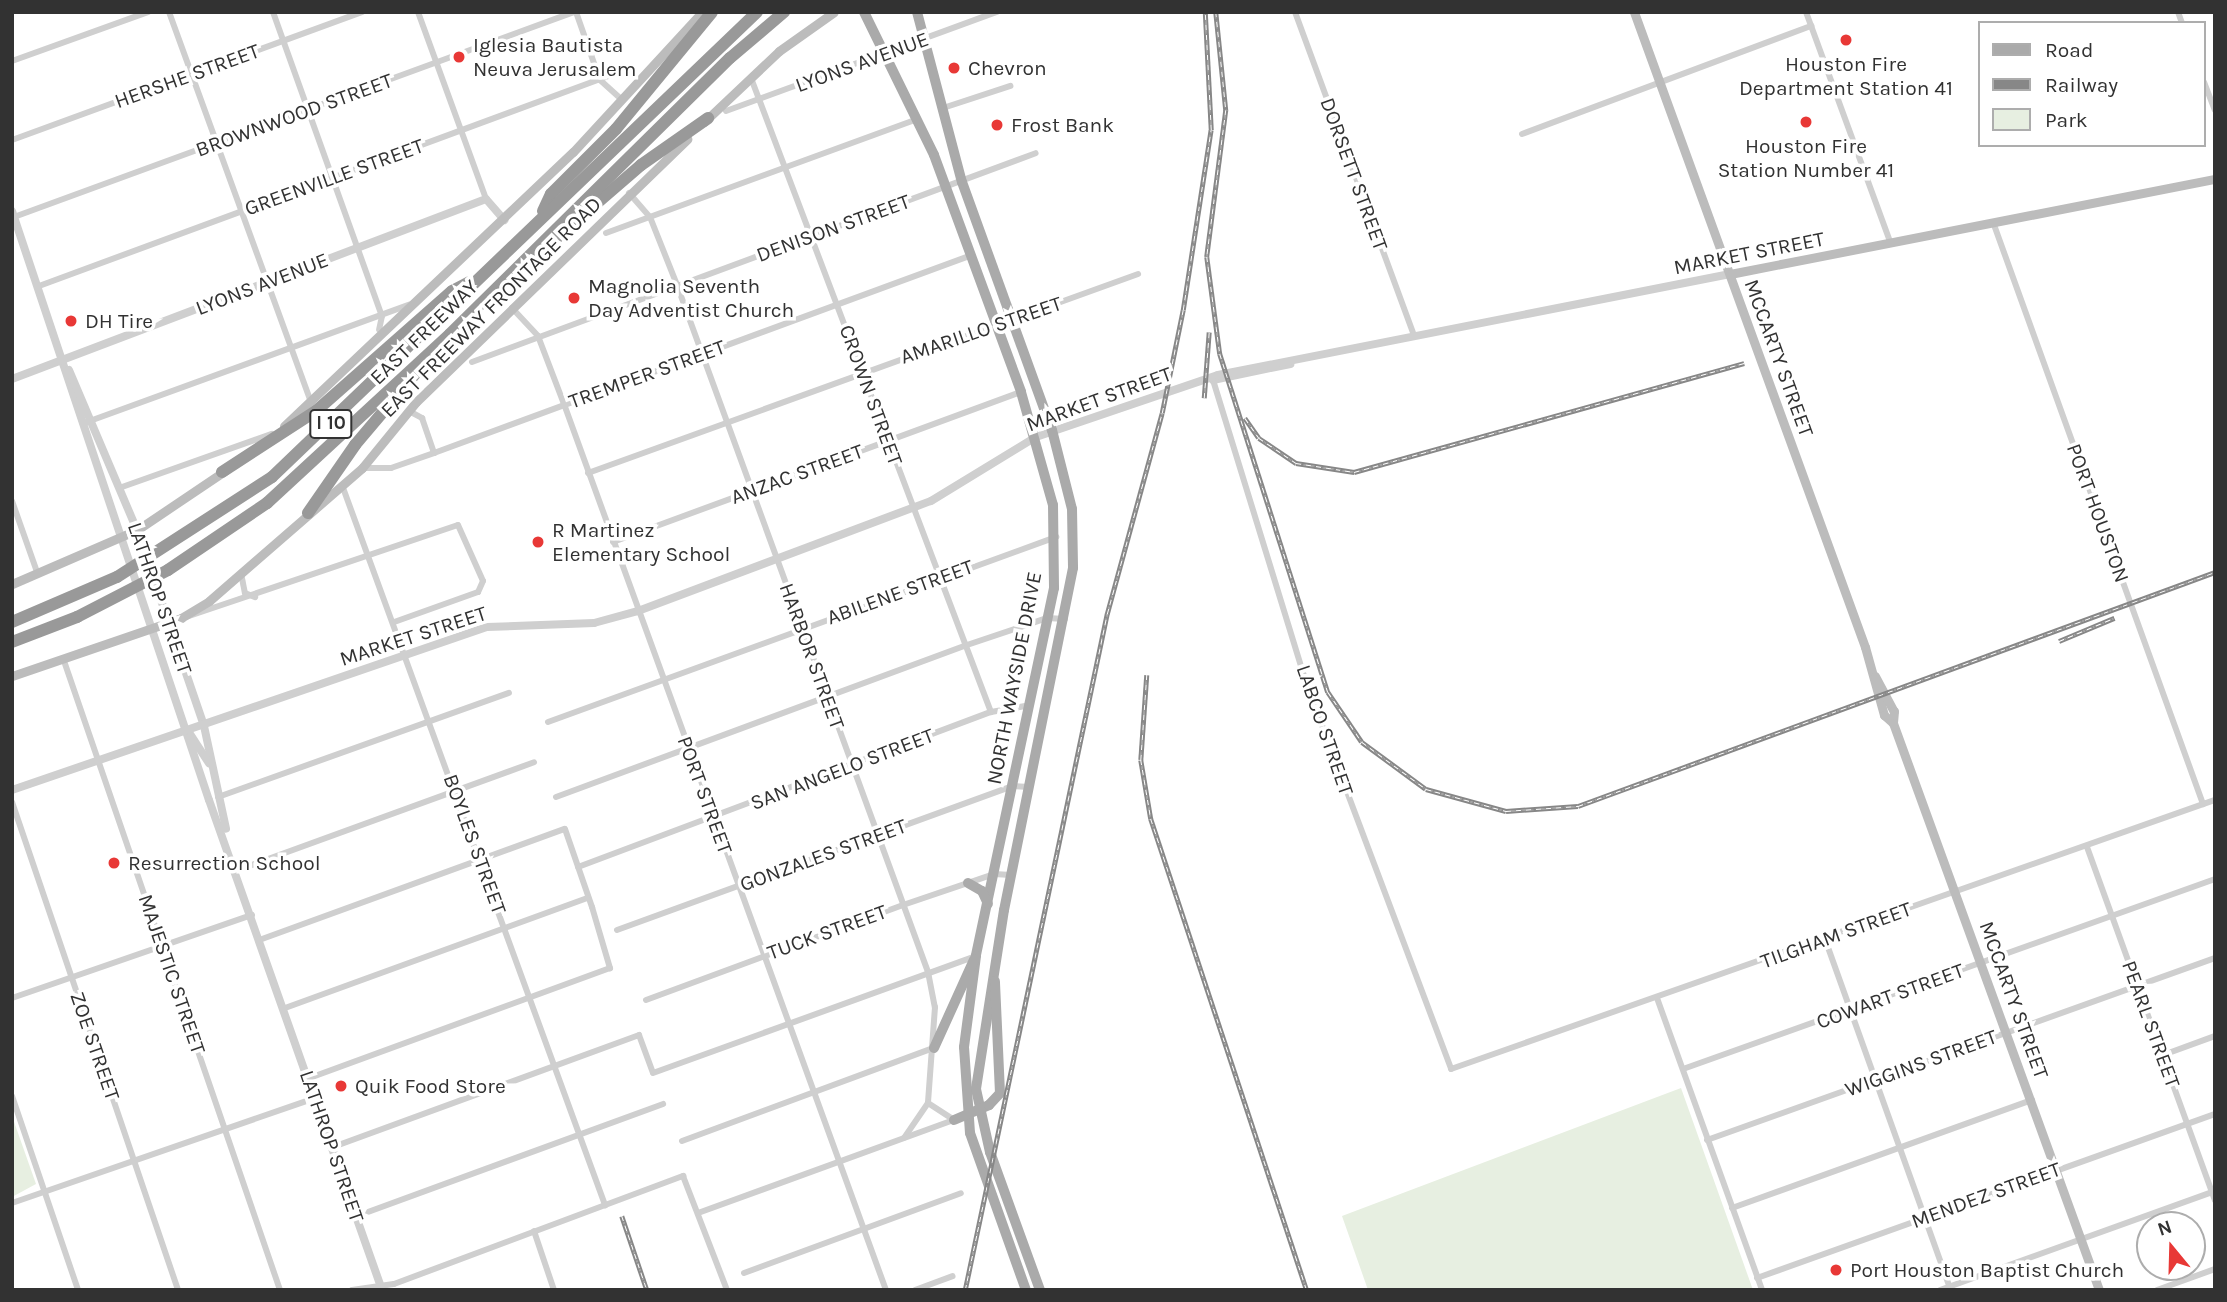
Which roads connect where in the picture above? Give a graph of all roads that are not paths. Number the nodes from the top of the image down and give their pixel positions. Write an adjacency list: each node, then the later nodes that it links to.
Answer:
1 (148, 12): 24 (street)
2 (169, 12): 27 (street)
3 (273, 12): 22 (street)
4 (362, 12): 22 (street, HERSHE STREET)
5 (418, 12): 25 (street)
6 (575, 12): 25 (street, BROWNWOOD STREET); 29 (street)
7 (702, 12): 34 (main road)
8 (712, 12): 57 (highway)
9 (757, 12): 57 (highway, EAST FREEWAY / I 10)
10 (784, 12): 64 (highway, EAST FREEWAY / I 10)
11 (834, 12): 28 (main road, EAST FREEWAY FRONTAGE ROAD)
12 (856, 12): 20 (main road)
13 (864, 12): 20 (main road, NORTH WAYSIDE DRIVE)
14 (917, 12): 21 (main road, NORTH WAYSIDE DRIVE)
15 (997, 12): 21 (street, LYONS AVENUE)
16 (1295, 12): 80 (street, DORSETT STREET)
17 (1634, 12): 30 (main road, MCCARTY STREET)
18 (1806, 12): 19 (street)
19 (1811, 26): 30 (street); 61 (street)
20 (874, 37): 23 (main road, NORTH WAYSIDE DRIVE)
21 (927, 39): 23 (street, LYONS AVENUE); 35 (main road, NORTH WAYSIDE DRIVE)
22 (284, 41): 27 (street, HERSHE STREET); 36 (street)
23 (882, 55): 33 (street, LYONS AVENUE); 40 (main road, NORTH WAYSIDE DRIVE)
24 (12, 61)
25 (436, 62): 36 (street, BROWNWOOD STREET); 41 (street)
26 (630, 68): 29 (street, GREENVILLE STREET)
27 (192, 75): 43 (street, HERSHE STREET); 44 (street)
28 (751, 78): 33 (street, CROWN STREET); 39 (main road, EAST FREEWAY FRONTAGE ROAD)
29 (600, 80): 34 (street); 41 (street, GREENVILLE STREET)
30 (1659, 81): 42 (street); 66 (main road, MCCARTY STREET)
31 (1010, 86): 35 (street)
32 (2206, 87): 37 (street)
33 (762, 98): 38 (street, LYONS AVENUE); 46 (street, CROWN STREET)
34 (621, 99): 56 (main road)
35 (943, 108): 49 (main road, NORTH WAYSIDE DRIVE)
36 (308, 110): 44 (street, BROWNWOOD STREET); 47 (street)
37 (2215, 110)
38 (726, 111)
39 (708, 118): 51 (main road, EAST FREEWAY FRONTAGE ROAD); 64 (highway)
40 (917, 119): 46 (street); 50 (main road, NORTH WAYSIDE DRIVE)
41 (462, 131): 47 (street, GREENVILLE STREET); 52 (street)
42 (1522, 135)
43 (12, 139)
44 (217, 143): 53 (street); 54 (street, BROWNWOOD STREET)
45 (1036, 153): 49 (street, DENISON STREET)
46 (787, 166): 55 (street); 60 (street, CROWN STREET)
47 (333, 177): 53 (street, GREENVILLE STREET); 62 (street)
48 (2215, 179): 58 (main road, MARKET STREET)
49 (962, 182): 50 (street, DENISON STREET); 75 (main road, NORTH WAYSIDE DRIVE)
50 (945, 188): 60 (street, DENISON STREET); 63 (main road, NORTH WAYSIDE DRIVE)
51 (629, 193): 55 (street, HARBOR STREET); 73 (main road, EAST FREEWAY FRONTAGE ROAD)
52 (486, 199): 56 (street); 62 (street, LYONS AVENUE)
53 (243, 211): 68 (street); 70 (street, GREENVILLE STREET)
54 (13, 214): 70 (street, LATHROP STREET)
55 (650, 217): 59 (street); 69 (street, HARBOR STREET)
56 (504, 220): 71 (main road)
57 (538, 220): 67 (highway, EAST FREEWAY / I 10)
58 (1993, 222): 61 (main road, MARKET STREET); 157 (street, PORT HOUSTON)
59 (606, 233)
60 (813, 234): 69 (street, DENISON STREET); 72 (street, CROWN STREET)
61 (1890, 242): 66 (main road, MARKET STREET)
62 (358, 247): 68 (street, LYONS AVENUE); 74 (street)
63 (969, 256): 72 (street, TREMPER STREET); 77 (main road, NORTH WAYSIDE DRIVE)
64 (518, 267): 83 (highway, EAST FREEWAY / I 10)
65 (1138, 274): 75 (street, AMARILLO STREET)
66 (1730, 274): 80 (street, MARKET STREET); 170 (main road, MCCARTY STREET)
67 (482, 276): 101 (highway); 124 (highway, EAST FREEWAY / I 10)
68 (269, 282): 81 (street); 84 (street, LYONS AVENUE)
69 (677, 285): 79 (street, DENISON STREET); 82 (street, HARBOR STREET)
70 (38, 286): 84 (street, LATHROP STREET)
71 (421, 300): 74 (street); 78 (main road)
72 (838, 304): 82 (street, TREMPER STREET); 86 (street, CROWN STREET)
73 (512, 308): 79 (street, PORT STREET); 92 (main road, EAST FREEWAY FRONTAGE ROAD)
74 (382, 316): 76 (street); 78 (street)
75 (1013, 319): 77 (street, AMARILLO STREET); 95 (main road, NORTH WAYSIDE DRIVE)
76 (365, 322): 78 (street); 81 (street)
77 (996, 325): 86 (street, AMARILLO STREET); 89 (main road, NORTH WAYSIDE DRIVE)
78 (381, 333): 90 (main road)
79 (538, 336): 85 (street, DENISON STREET); 91 (street, PORT STREET)
80 (1414, 337): 88 (street, MARKET STREET)
81 (292, 348): 90 (street); 94 (street)
82 (702, 354): 91 (street, TREMPER STREET); 93 (street, HARBOR STREET)
83 (428, 355): 108 (highway); 129 (highway, EAST FREEWAY / I 10)
84 (64, 361): 87 (street, LYONS AVENUE); 94 (street, LATHROP STREET)
85 (472, 362)
86 (862, 372): 93 (street, AMARILLO STREET); 98 (street, CROWN STREET)
87 (12, 379)
88 (1213, 380): 95 (street, MARKET STREET); 201 (street, LABCO STREET)
89 (1021, 392): 97 (main road, NORTH WAYSIDE DRIVE); 98 (street, ANZAC STREET)
90 (312, 402): 96 (main road)
91 (564, 404): 99 (street, TREMPER STREET); 102 (street, PORT STREET)
92 (409, 411): 99 (street); 100 (main road, EAST FREEWAY FRONTAGE ROAD)
93 (726, 421): 102 (street, AMARILLO STREET); 105 (street, HARBOR STREET)
94 (86, 423): 104 (street, LATHROP STREET); 111 (street, LATHROP STREET)
95 (1052, 430): 97 (street, MARKET STREET); 123 (main road, NORTH WAYSIDE DRIVE)
96 (277, 432): 101 (main road); 104 (street)
97 (1036, 437): 107 (street, MARKET STREET); 110 (main road, NORTH WAYSIDE DRIVE)
98 (888, 441): 105 (street, ANZAC STREET); 107 (street, CROWN STREET)
99 (434, 453): 100 (street, TREMPER STREET)
100 (362, 468): 103 (main road, EAST FREEWAY FRONTAGE ROAD)
101 (222, 472): 109 (main road)
102 (589, 473): 112 (street, PORT STREET)
103 (342, 485): 108 (main road, EAST FREEWAY FRONTAGE ROAD); 113 (street, BOYLES STREET)
104 (122, 487): 109 (street, LATHROP STREET)
105 (751, 491): 112 (street, ANZAC STREET); 114 (street, HARBOR STREET)
106 (12, 501): 116 (street)
107 (914, 508): 114 (street, MARKET STREET); 117 (street, CROWN STREET)
108 (308, 513): 115 (main road, EAST FREEWAY FRONTAGE ROAD)
109 (138, 530): 111 (main road); 125 (street, LATHROP STREET)
110 (1056, 537): 117 (street, ABILENE STREET); 122 (main road, NORTH WAYSIDE DRIVE)
111 (123, 538): 116 (main road); 127 (street, LATHROP STREET)
112 (613, 542): 120 (street, PORT STREET)
113 (369, 555): 119 (street); 126 (street, BOYLES STREET); 126 (street)
114 (777, 559): 120 (street, MARKET STREET); 128 (street, HARBOR STREET)
115 (242, 572): 119 (street); 121 (main road, EAST FREEWAY FRONTAGE ROAD)
116 (38, 575): 118 (main road)
117 (939, 577): 128 (street, ABILENE STREET); 130 (street, CROWN STREET)
118 (12, 584)
119 (256, 597): 121 (street)
120 (638, 611): 131 (street, MARKET STREET); 134 (street, PORT STREET)
121 (181, 618): 125 (main road, EAST FREEWAY FRONTAGE ROAD)
122 (1047, 618): 123 (street); 130 (street); 137 (main road, NORTH WAYSIDE DRIVE)
123 (1065, 620): 149 (main road, NORTH WAYSIDE DRIVE)
124 (12, 622)
125 (167, 622): 127 (main road, EAST FREEWAY FRONTAGE ROAD); 141 (street, LATHROP STREET)
126 (394, 622): 131 (street, BOYLES STREET)
127 (151, 627): 132 (main road, EAST FREEWAY FRONTAGE ROAD); 142 (street, LATHROP STREET)
128 (802, 628): 134 (street, ABILENE STREET); 136 (street, HARBOR STREET)
129 (12, 642)
130 (967, 645): 136 (street); 138 (street, CROWN STREET)
131 (406, 654): 139 (street, BOYLES STREET); 141 (street, MARKET STREET)
132 (63, 658): 133 (main road, EAST FREEWAY FRONTAGE ROAD); 144 (street, MAJESTIC STREET)
133 (12, 676)
134 (662, 680): 140 (street, ABILENE STREET); 143 (street, PORT STREET)
135 (509, 693): 139 (street)
136 (827, 697): 143 (street); 146 (street, HARBOR STREET)
137 (1029, 705): 138 (street, SAN ANGELO STREET); 148 (main road, NORTH WAYSIDE DRIVE)
138 (991, 712): 146 (street, SAN ANGELO STREET)
139 (430, 722): 151 (street, BOYLES STREET); 152 (street)
140 (548, 722)
141 (204, 726): 142 (street, MARKET STREET); 147 (street, LATHROP STREET)
142 (188, 732): 144 (street, MARKET STREET); 147 (street); 154 (street, LATHROP STREET)
143 (688, 748): 153 (street); 158 (street, PORT STREET)
144 (99, 761): 150 (street, MARKET STREET); 180 (street, MAJESTIC STREET)
145 (534, 762): 151 (street)
146 (853, 766): 158 (street, SAN ANGELO STREET); 159 (street, HARBOR STREET)
147 (215, 776): 152 (street, LATHROP STREET)
148 (1012, 786): 149 (street, GONZALES STREET); 159 (street, GONZALES STREET); 165 (main road, NORTH WAYSIDE DRIVE)
149 (1029, 787): 166 (main road, NORTH WAYSIDE DRIVE)
150 (12, 790)
151 (455, 790): 162 (street, BOYLES STREET); 164 (street)
152 (220, 797): 154 (street); 160 (street, LATHROP STREET)
153 (556, 797)
154 (209, 800): 160 (street, LATHROP STREET)
155 (2215, 800): 157 (street, TILGHAM STREET)
156 (12, 802): 187 (street, ZOE STREET)
157 (2203, 804): 161 (street, TILGHAM STREET)
158 (713, 817): 163 (street, SAN ANGELO STREET); 169 (street, PORT STREET)
159 (876, 836): 169 (street, GONZALES STREET); 172 (street, HARBOR STREET)
160 (229, 844): 164 (street, LATHROP STREET)
161 (2087, 847): 170 (street, TILGHAM STREET); 175 (street, PEARL STREET)
162 (480, 859): 163 (street); 176 (street, BOYLES STREET); 178 (street)
163 (578, 867): 171 (street)
164 (238, 870): 174 (street, LATHROP STREET)
165 (994, 874): 166 (street, TUCK STREET); 168 (street, TUCK STREET); 173 (main road, NORTH WAYSIDE DRIVE)
166 (1011, 875): 185 (main road, NORTH WAYSIDE DRIVE)
167 (2215, 879): 175 (street, COWART STREET)
168 (968, 883): 172 (street, TUCK STREET); 173 (main road)
169 (737, 886): 177 (street, GONZALES STREET); 181 (street, PORT STREET)
170 (1955, 892): 179 (street, TILGHAM STREET); 184 (main road, MCCARTY STREET)
171 (587, 898): 176 (street); 189 (street)
172 (903, 905): 181 (street, TUCK STREET); 186 (street, HARBOR STREET)
173 (988, 905): 182 (main road, NORTH WAYSIDE DRIVE)
174 (253, 914): 178 (street, LATHROP STREET); 180 (street)
175 (2112, 918): 184 (street, COWART STREET); 188 (street, PEARL STREET)
176 (505, 928): 189 (street, BOYLES STREET); 193 (street)
177 (617, 930)
178 (262, 939): 193 (street, LATHROP STREET)
179 (1825, 939): 191 (street, TILGHAM STREET); 194 (street)
180 (162, 946): 187 (street); 214 (street, MAJESTIC STREET)
181 (763, 955): 192 (street, TUCK STREET); 195 (street, PORT STREET)
182 (976, 956): 186 (street); 198 (main road); 251 (main road, NORTH WAYSIDE DRIVE)
183 (2215, 958): 188 (street, WIGGINS STREET)
184 (1982, 962): 194 (street, COWART STREET); 196 (main road, MCCARTY STREET)
185 (994, 968): 212 (main road); 252 (main road, NORTH WAYSIDE DRIVE)
186 (928, 972): 195 (street); 198 (street, HARBOR STREET)
187 (72, 978): 190 (street); 221 (street, ZOE STREET)
188 (2137, 985): 196 (street, WIGGINS STREET); 199 (street, PEARL STREET)
189 (530, 996): 200 (street, BOYLES STREET); 203 (street)
190 (12, 998)
191 (1657, 998): 201 (street, TILGHAM STREET); 202 (street)
192 (646, 1000)
193 (285, 1008): 203 (street, LATHROP STREET)
194 (1851, 1012): 202 (street, COWART STREET); 204 (street)
195 (789, 1025): 200 (street); 205 (street, PORT STREET)
196 (2007, 1031): 204 (street, WIGGINS STREET); 208 (main road, MCCARTY STREET)
197 (2215, 1036): 199 (street)
198 (934, 1048): 205 (street); 209 (street, HARBOR STREET)
199 (2162, 1055): 213 (street, PEARL STREET)
200 (555, 1066): 215 (street, BOYLES STREET); 219 (street)
201 (1457, 1069)
202 (1683, 1069): 217 (street)
203 (309, 1078): 207 (street, LATHROP STREET)
204 (1875, 1080): 217 (street, WIGGINS STREET); 220 (street)
205 (814, 1093): 218 (street); 222 (street, PORT STREET)
206 (12, 1096): 225 (street)
207 (316, 1098): 214 (street); 219 (street, LATHROP STREET)
208 (2032, 1100): 220 (street); 223 (main road, MCCARTY STREET)
209 (928, 1103): 212 (street); 216 (street)
210 (663, 1104): 215 (street)
211 (2215, 1114): 213 (street, MENDEZ STREET)
212 (954, 1120): 216 (street)
213 (2187, 1124): 223 (street, MENDEZ STREET); 224 (street, PEARL STREET)
214 (225, 1129): 221 (street); 245 (street, MAJESTIC STREET)
215 (580, 1134): 229 (street, BOYLES STREET); 232 (street)
216 (904, 1138): 222 (street)
217 (1707, 1140): 230 (street)
218 (682, 1141)
219 (332, 1147): 232 (street, LATHROP STREET)
220 (1900, 1149): 230 (street); 233 (street)
221 (134, 1161): 225 (street); 244 (street, ZOE STREET)
222 (839, 1161): 231 (street); 234 (street, PORT STREET)
223 (2055, 1169): 233 (street, MENDEZ STREET); 236 (main road, MCCARTY STREET)
224 (2213, 1191): 227 (street, PEARL STREET); 236 (street)
225 (45, 1192): 228 (street); 243 (street)
226 (961, 1193): 234 (street)
227 (2215, 1201)
228 (12, 1203)
229 (605, 1205): 231 (street); 235 (street)
230 (1732, 1208): 240 (street)
231 (698, 1213): 248 (street)
232 (357, 1216): 241 (street, LATHROP STREET)
233 (1926, 1217): 240 (street, MENDEZ STREET); 242 (street)
234 (864, 1230): 238 (street); 249 (street, PORT STREET)
235 (534, 1231): 241 (street); 247 (street)
236 (2082, 1239): 242 (street); 255 (main road, MCCARTY STREET)
237 (2215, 1269): 256 (street)
238 (744, 1273)
239 (953, 1276): 250 (street)
240 (1757, 1278): 253 (street)
241 (381, 1287): 246 (street)
242 (1951, 1288): 254 (street)
243 (78, 1290)
244 (178, 1290)
245 (280, 1290)
246 (352, 1290)
247 (554, 1290)
248 (727, 1290)
249 (886, 1290)
250 (915, 1290)
251 (1026, 1290)
252 (1040, 1290)
253 (1762, 1290)
254 (1940, 1290)
255 (2099, 1290)
256 (2157, 1290)

